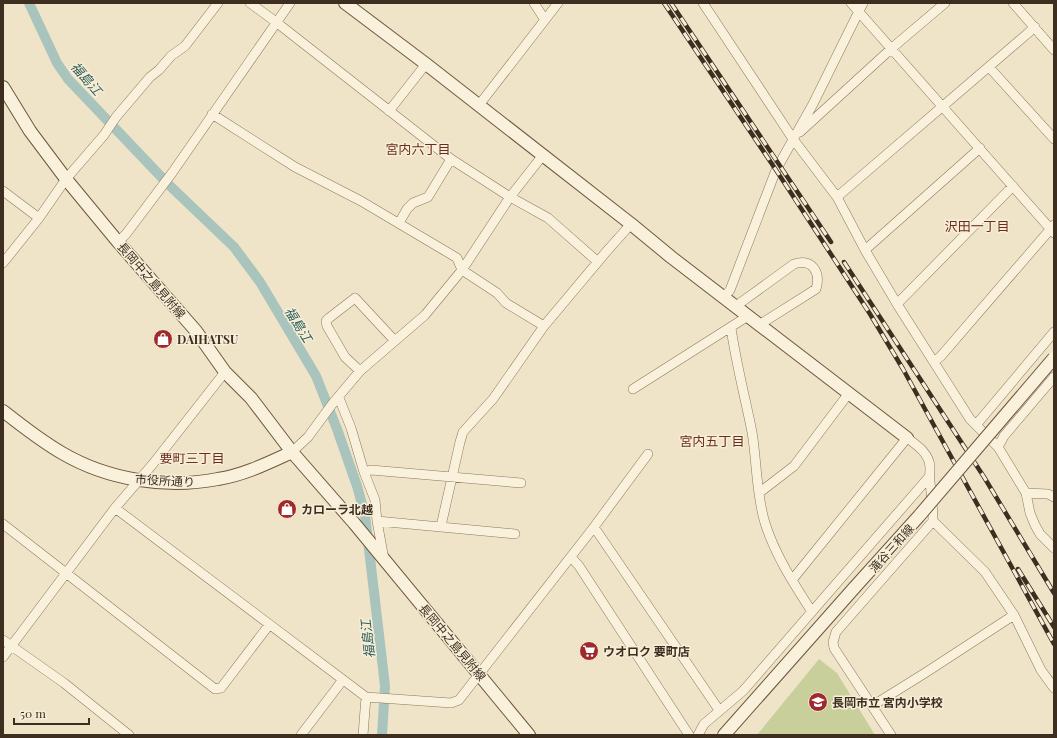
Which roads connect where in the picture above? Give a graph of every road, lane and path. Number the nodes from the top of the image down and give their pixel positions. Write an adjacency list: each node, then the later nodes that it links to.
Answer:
1 (218, 3): 29 (street)
2 (250, 3): 13 (street)
3 (290, 3): 13 (street)
4 (345, 3): 17 (main road)
5 (534, 3): 12 (street)
6 (558, 3): 12 (street)
7 (703, 3): 24 (street)
8 (852, 3): 11 (street)
9 (945, 3): 15 (street)
10 (1013, 3): 14 (street)
11 (860, 7): 15 (street); 24 (street)
12 (545, 20): 20 (street)
13 (276, 22): 22 (street); 23 (street)
14 (1035, 27): 16 (street); 18 (street)
15 (892, 48): 21 (street); 24 (street)
16 (1054, 50)
17 (426, 64): 20 (main road); 22 (street)
18 (989, 67): 21 (street); 25 (street)
19 (3, 87): 29 (main road, 長岡中之島見附線)
20 (479, 105): 27 (main road)
21 (942, 106): 26 (street); 33 (street)
22 (390, 111): 28 (street)
23 (212, 114): 35 (street); 38 (street)
24 (793, 139): 33 (street); 43 (street)
25 (1054, 139)
26 (980, 148): 30 (street); 39 (street)
27 (543, 155): 32 (street); 36 (main road)
28 (452, 159): 32 (street); 35 (street)
29 (66, 179): 34 (street); 38 (main road, 長岡中之島見附線)
30 (1013, 186): 37 (street); 44 (street)
31 (3, 191): 34 (street)
32 (510, 197): 40 (street); 42 (street)
33 (836, 197): 39 (street)
34 (39, 218): 41 (street)
35 (399, 223): 42 (street)
36 (631, 224): 40 (street); 43 (main road)
37 (1053, 229): 53 (street)
38 (118, 242): 55 (main road, 長岡中之島見附線)
39 (865, 250): 44 (street)
40 (598, 262): 48 (street)
41 (3, 263)
42 (462, 270): 48 (street); 51 (street)
43 (724, 297): 45 (main road)
44 (897, 304): 53 (street)
45 (736, 306): 46 (main road); 47 (street)
46 (748, 316): 47 (main road); 49 (street)
47 (759, 325): 58 (main road)
48 (544, 326): 67 (street)
49 (730, 328): 57 (street); 71 (street)
50 (1054, 332): 61 (street)
51 (395, 341): 54 (street); 54 (street)
52 (1054, 358): 104 (main road, 滝谷三和線, bridge)
53 (934, 362): 61 (street)
54 (360, 371): 59 (street)
55 (225, 372): 64 (main road, 長岡中之島見附線); 69 (street)
56 (1054, 377): 63 (street)
57 (633, 389)
58 (849, 393): 62 (main road); 71 (street)
59 (336, 400): 64 (street); 66 (street)
60 (3, 411): 69 (main road, 市役所通り)
61 (976, 425): 63 (street)
62 (907, 438): 68 (street); 85 (street)
63 (998, 446): 72 (street)
64 (292, 452): 69 (main road, 市役所通り); 82 (main road, 長岡中之島見附線)
65 (648, 454): 79 (street)
66 (364, 472): 67 (street); 75 (street)
67 (452, 476): 70 (street); 78 (street)
68 (929, 477): 76 (street); 86 (street)
69 (139, 480): 74 (street)
70 (521, 483)
71 (759, 493): 85 (street)
72 (1026, 493): 73 (street); 81 (street)
73 (1054, 496)
74 (115, 508): 84 (street); 88 (street)
75 (377, 521): 78 (street); 82 (street)
76 (933, 521): 87 (street); 96 (street)
77 (3, 524): 84 (street)
78 (441, 526): 80 (street)
79 (594, 527): 83 (street); 97 (street)
80 (515, 534)
81 (1054, 548)
82 (380, 554): 92 (main road, 長岡中之島見附線)
83 (571, 557): 92 (street); 102 (street)
84 (66, 574): 88 (street); 90 (street)
85 (792, 580): 86 (street)
86 (812, 612): 97 (street)
87 (1014, 615): 94 (street); 96 (street)
88 (268, 625): 93 (street)
89 (3, 640): 90 (street)
90 (12, 646): 91 (street); 98 (street)
91 (3, 657)
92 (479, 674): 95 (street); 101 (main road, 長岡中之島見附線)
93 (342, 681): 95 (street); 99 (street)
94 (1054, 688)
95 (370, 697): 100 (street)
96 (872, 706): 105 (street)
97 (719, 710): 103 (street)
98 (129, 735)
99 (301, 735)
100 (363, 735)
101 (529, 735)
102 (690, 735)
103 (698, 735)
104 (724, 735)
105 (891, 735)

